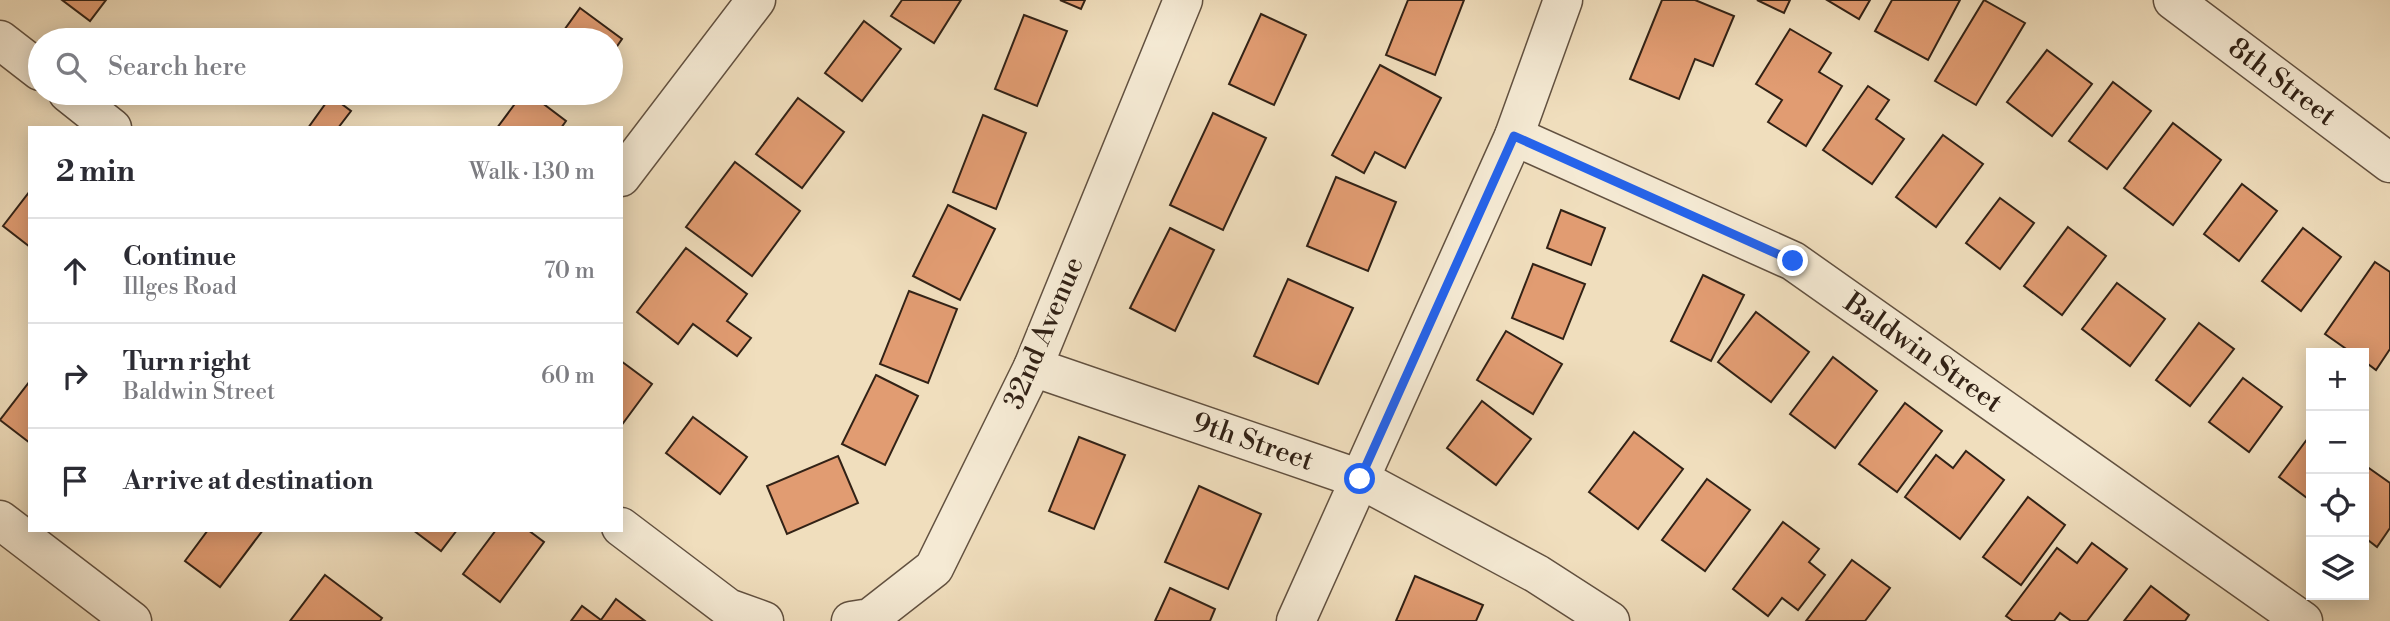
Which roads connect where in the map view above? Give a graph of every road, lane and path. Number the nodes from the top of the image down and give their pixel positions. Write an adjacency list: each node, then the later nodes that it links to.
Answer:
1 (756, 0): 11 (street)
2 (1183, 0): 12 (street, 32nd Avenue)
3 (1563, 0): 9 (street)
4 (2173, 0): 10 (street, 8th Street)
5 (0, 40): 6 (street)
6 (28, 62)
7 (83, 105): 8 (street)
8 (109, 126)
9 (1514, 136): 13 (street); 21 (street, Baldwin Street)
10 (2390, 163)
11 (623, 174)
12 (1033, 366): 13 (street, 9th Street); 18 (street, 32nd Avenue)
13 (1360, 479): 19 (street); 20 (street, 9th Street)
14 (0, 520): 16 (street)
15 (623, 529): 17 (street)
16 (132, 621)
17 (764, 621)
18 (851, 621)
19 (1296, 621)
20 (1610, 621)
21 (2303, 621)

